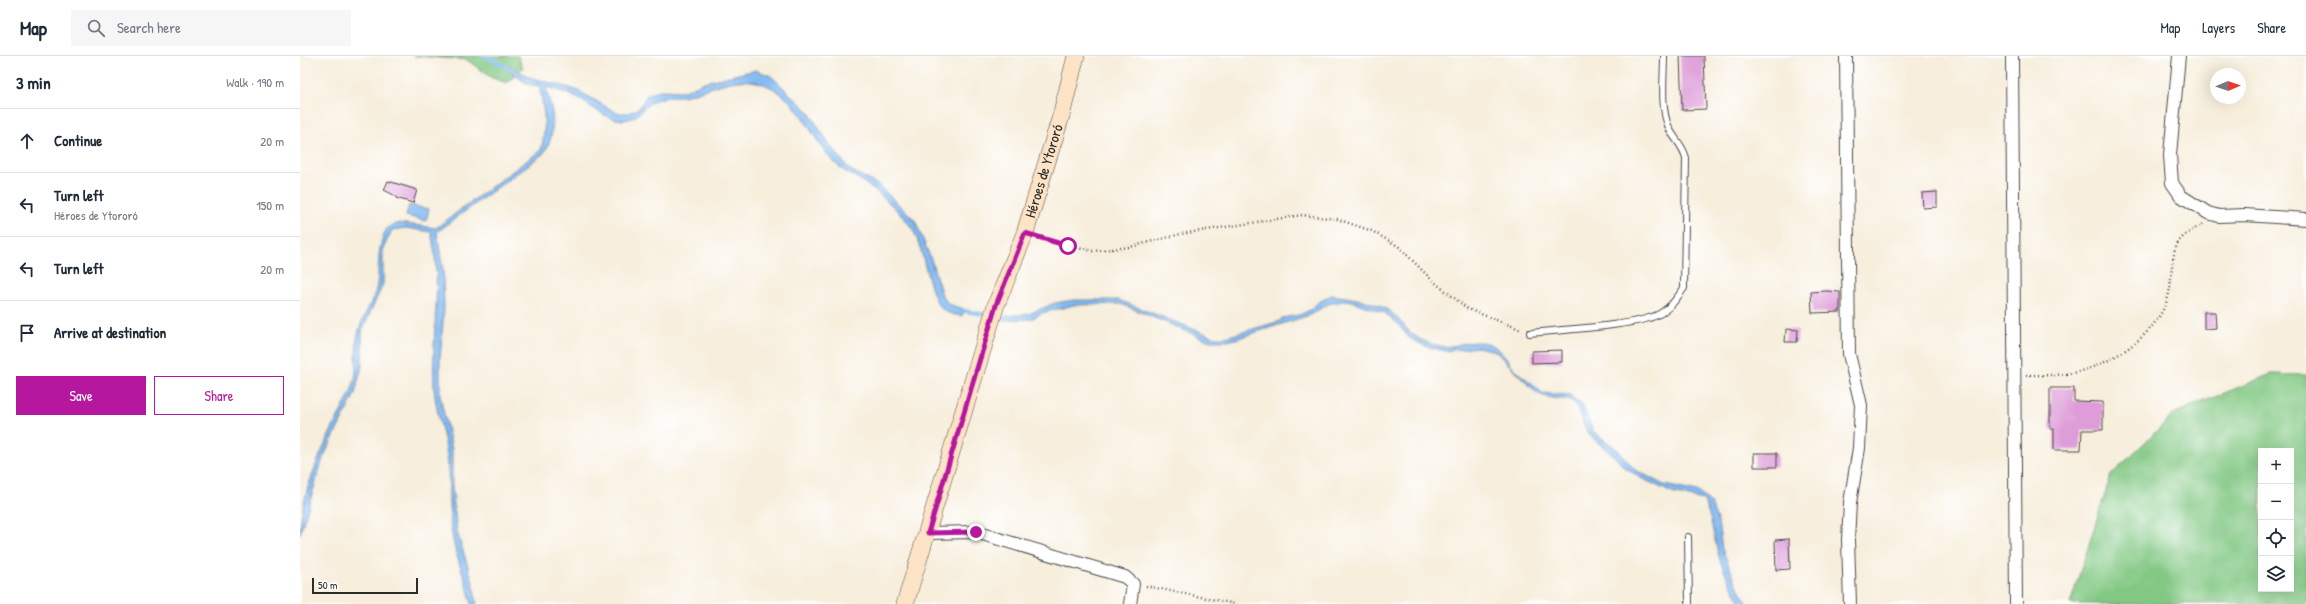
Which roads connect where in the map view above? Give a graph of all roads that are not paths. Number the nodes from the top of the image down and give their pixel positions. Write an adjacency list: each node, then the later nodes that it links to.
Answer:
1 (1076, 56): 8 (main road, Héroes de Ytororó)
2 (1664, 56): 7 (lane)
3 (1846, 56): 13 (street)
4 (2012, 56): 14 (street)
5 (2179, 56): 6 (street)
6 (2306, 219)
7 (1530, 333)
8 (928, 533): 10 (main road, Héroes de Ytororó); 11 (street)
9 (1688, 537): 12 (lane)
10 (905, 604)
11 (1130, 604)
12 (1689, 604)
13 (1850, 604)
14 (2016, 604)

